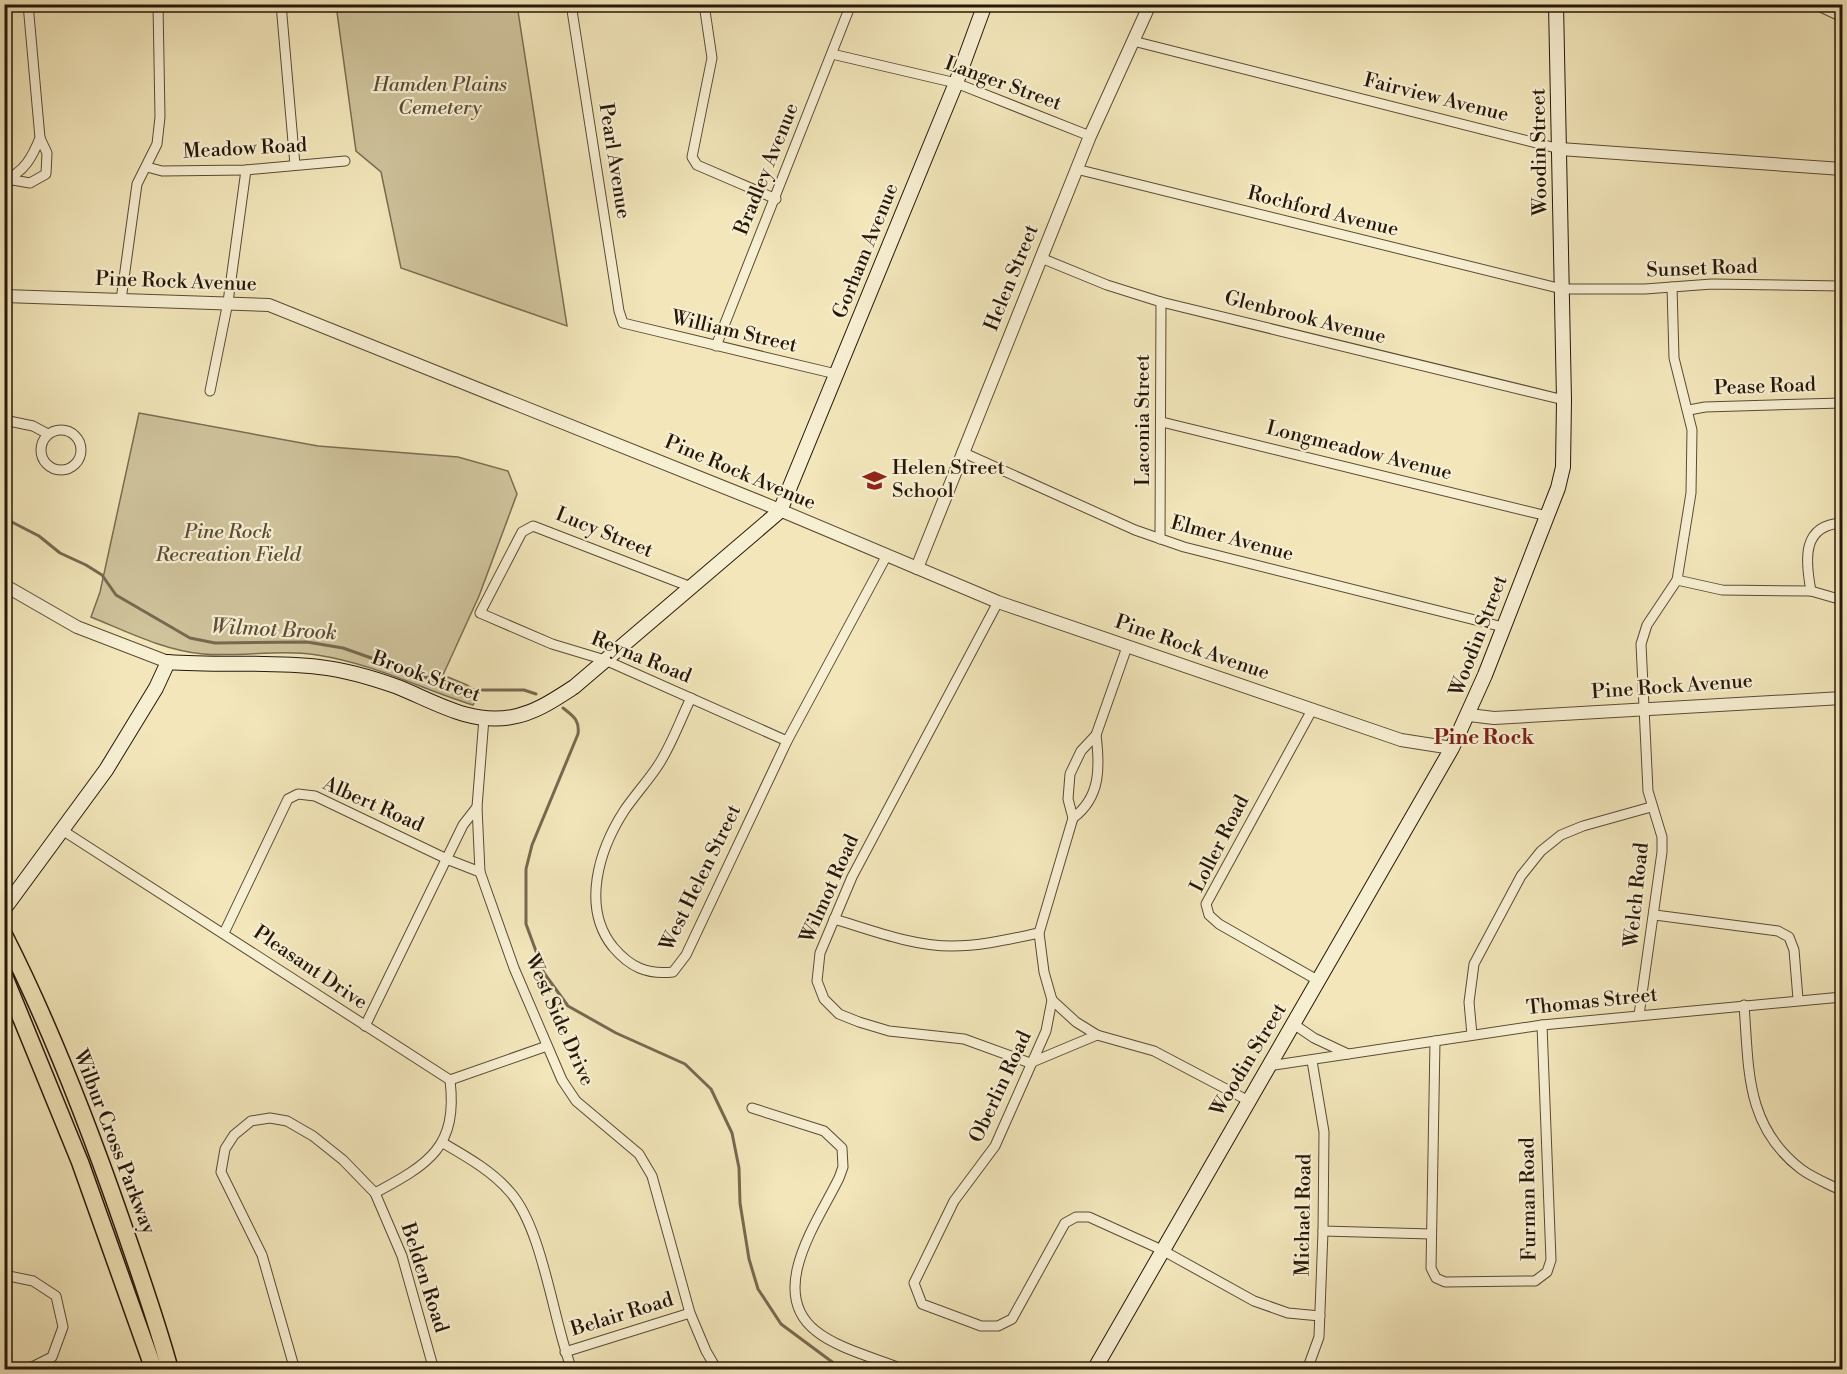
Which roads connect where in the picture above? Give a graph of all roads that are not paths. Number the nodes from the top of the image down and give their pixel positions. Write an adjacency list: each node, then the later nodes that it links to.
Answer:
1 (28, 4): 16 (street)
2 (158, 4): 20 (street)
3 (281, 4): 19 (street)
4 (571, 4): 34 (street, Pearl Avenue)
5 (704, 4): 25 (street)
6 (851, 4): 13 (street, Bradley Avenue)
7 (985, 4): 14 (main road, Gorham Avenue)
8 (1150, 4): 12 (street, Helen Street)
9 (1556, 4): 17 (main road, Woodin Street)
10 (1814, 4): 11 (street)
11 (1842, 17)
12 (1133, 41): 15 (street, Helen Street); 17 (street, Fairview Avenue)
13 (832, 54): 14 (street, Langer Street); 25 (street, Bradley Avenue)
14 (956, 83): 15 (street, Langer Street); 36 (main road, Gorham Avenue)
15 (1090, 136): 21 (street, Helen Street)
16 (40, 138): 24 (street); 24 (street)
17 (1560, 149): 23 (street, Fairview Avenue); 29 (main road, Woodin Street)
18 (345, 161): 19 (street, Meadow Road)
19 (295, 165): 22 (street, Meadow Road)
20 (147, 167): 22 (street, Meadow Road); 31 (street)
21 (1076, 169): 26 (street, Helen Street); 29 (street, Rochford Avenue)
22 (246, 170): 32 (street)
23 (1842, 170)
24 (6, 179)
25 (776, 199): 35 (street, Bradley Avenue)
26 (1041, 258): 33 (street, Glenbrook Avenue); 44 (street, Helen Street)
27 (1842, 286): 28 (street, Sunset Road)
28 (1672, 287): 29 (street, Sunset Road); 40 (street)
29 (1562, 289): 38 (main road, Woodin Street)
30 (4, 296): 31 (street, Pine Rock Avenue)
31 (121, 300): 32 (street, Pine Rock Avenue)
32 (228, 302): 37 (street); 45 (street, Pine Rock Avenue)
33 (1161, 302): 38 (street, Glenbrook Avenue); 42 (street, Laconia Street)
34 (623, 323): 35 (street, William Street)
35 (716, 346): 36 (street, William Street)
36 (836, 374): 45 (main road, Gorham Avenue)
37 (210, 392)
38 (1564, 399): 46 (main road, Woodin Street)
39 (1842, 403): 40 (street, Pease Road)
40 (1689, 411): 51 (street)
41 (4, 420): 43 (street)
42 (1162, 422): 46 (street, Longmeadow Avenue); 48 (street, Laconia Street)
43 (48, 434): 43 (street)
44 (963, 452): 48 (street, Elmer Avenue); 50 (street, Helen Street)
45 (780, 511): 49 (street, Pine Rock Avenue); 53 (main road, Brook Street)
46 (1547, 516): 58 (main road, Woodin Street)
47 (1842, 523): 54 (street)
48 (1160, 538): 58 (street, Elmer Avenue)
49 (887, 555): 50 (street, Pine Rock Avenue); 69 (street, West Helen Street)
50 (916, 568): 56 (street, Pine Rock Avenue)
51 (1677, 580): 54 (street); 64 (street, Welch Road)
52 (4, 585): 61 (street, Brook Street)
53 (691, 587): 57 (street, Lucy Street); 60 (main road, Brook Street)
54 (1811, 591): 55 (street)
55 (1842, 600)
56 (998, 603): 59 (street, Pine Rock Avenue); 79 (street, Wilmot Road)
57 (480, 613): 60 (street, Reyna Road)
58 (1503, 627): 66 (main road, Woodin Street)
59 (1127, 647): 65 (street, Pine Rock Avenue); 68 (street, Oberlin Road)
60 (605, 660): 62 (street, Reyna Road); 67 (main road, Brook Street)
61 (168, 662): 67 (main road, Brook Street); 74 (main road)
62 (692, 698): 69 (street, Reyna Road); 69 (street, West Helen Street)
63 (1842, 698): 64 (street, Pine Rock Avenue)
64 (1643, 709): 66 (street, Pine Rock Avenue); 72 (street, Welch Road)
65 (1312, 710): 70 (street, Pine Rock Avenue); 84 (street, Loller Road)
66 (1469, 715): 70 (main road, Woodin Street)
67 (484, 718): 71 (street, West Side Drive)
68 (1096, 735): 73 (street, Oberlin Road); 73 (street, Oberlin Road)
69 (786, 741)
70 (1452, 748): 84 (main road, Woodin Street)
71 (477, 807): 75 (street); 76 (street, West Side Drive)
72 (1651, 807): 78 (street, Welch Road); 94 (street)
73 (1073, 818): 81 (street, Oberlin Road)
74 (62, 830): 77 (main road); 80 (street, Pleasant Drive)
75 (449, 860): 76 (street, Albert Road); 80 (street, Albert Road); 92 (street)
76 (480, 872): 96 (street, West Side Drive)
77 (8, 904)
78 (1656, 915): 86 (street); 89 (street, Welch Road)
79 (834, 919): 81 (street); 99 (street, Wilmot Road)
80 (224, 933): 92 (street, Pleasant Drive)
81 (1039, 933): 87 (street, Oberlin Road)
82 (4, 934): 119 (highway, Wilbur Cross Parkway)
83 (4, 976): 118 (highway, Wilbur Cross Parkway)
84 (1319, 981): 90 (main road, Woodin Street)
85 (1842, 997): 86 (street, Thomas Street)
86 (1798, 999): 88 (street, Thomas Street)
87 (1052, 1000): 93 (street); 99 (street, Oberlin Road)
88 (1744, 1005): 89 (street, Thomas Street); 105 (street)
89 (1639, 1015): 91 (street, Thomas Street)
90 (1292, 1023): 97 (street); 100 (main road, Woodin Street)
91 (1542, 1025): 94 (street, Thomas Street); 108 (street, Furman Road)
92 (365, 1026): 101 (street, Pleasant Drive)
93 (1097, 1035): 99 (street); 102 (street)
94 (1472, 1035): 95 (street, Thomas Street)
95 (1435, 1041): 97 (street, Thomas Street); 108 (street, Furman Road)
96 (547, 1046): 101 (street); 111 (street, West Side Drive)
97 (1348, 1054): 98 (street, Thomas Street)
98 (1312, 1061): 100 (street, Thomas Street); 107 (street, Michael Road)
99 (1030, 1063): 109 (street, Oberlin Road)
100 (1268, 1066): 102 (main road, Woodin Street)
101 (450, 1080): 104 (street)
102 (1247, 1100): 109 (main road, Woodin Street)
103 (753, 1108): 124 (street)
104 (443, 1143): 106 (street); 113 (street)
105 (1842, 1191)
106 (375, 1193): 120 (street, Belden Road); 121 (street, Belden Road)
107 (1323, 1231): 108 (street); 112 (street, Michael Road)
108 (1431, 1234)
109 (1162, 1250): 112 (street, Oberlin Road); 115 (main road, Woodin Street)
110 (4, 1275): 117 (street)
111 (690, 1313): 113 (street, Belair Road); 123 (street, West Side Drive)
112 (1320, 1316): 125 (street, Michael Road)
113 (565, 1352): 122 (street)
114 (4, 1368): 116 (street)
115 (1097, 1368)
116 (13, 1370)
117 (20, 1370)
118 (154, 1370)
119 (170, 1370)
120 (295, 1370)
121 (434, 1370)
122 (572, 1370)
123 (717, 1370)
124 (905, 1370)
125 (1307, 1370)

